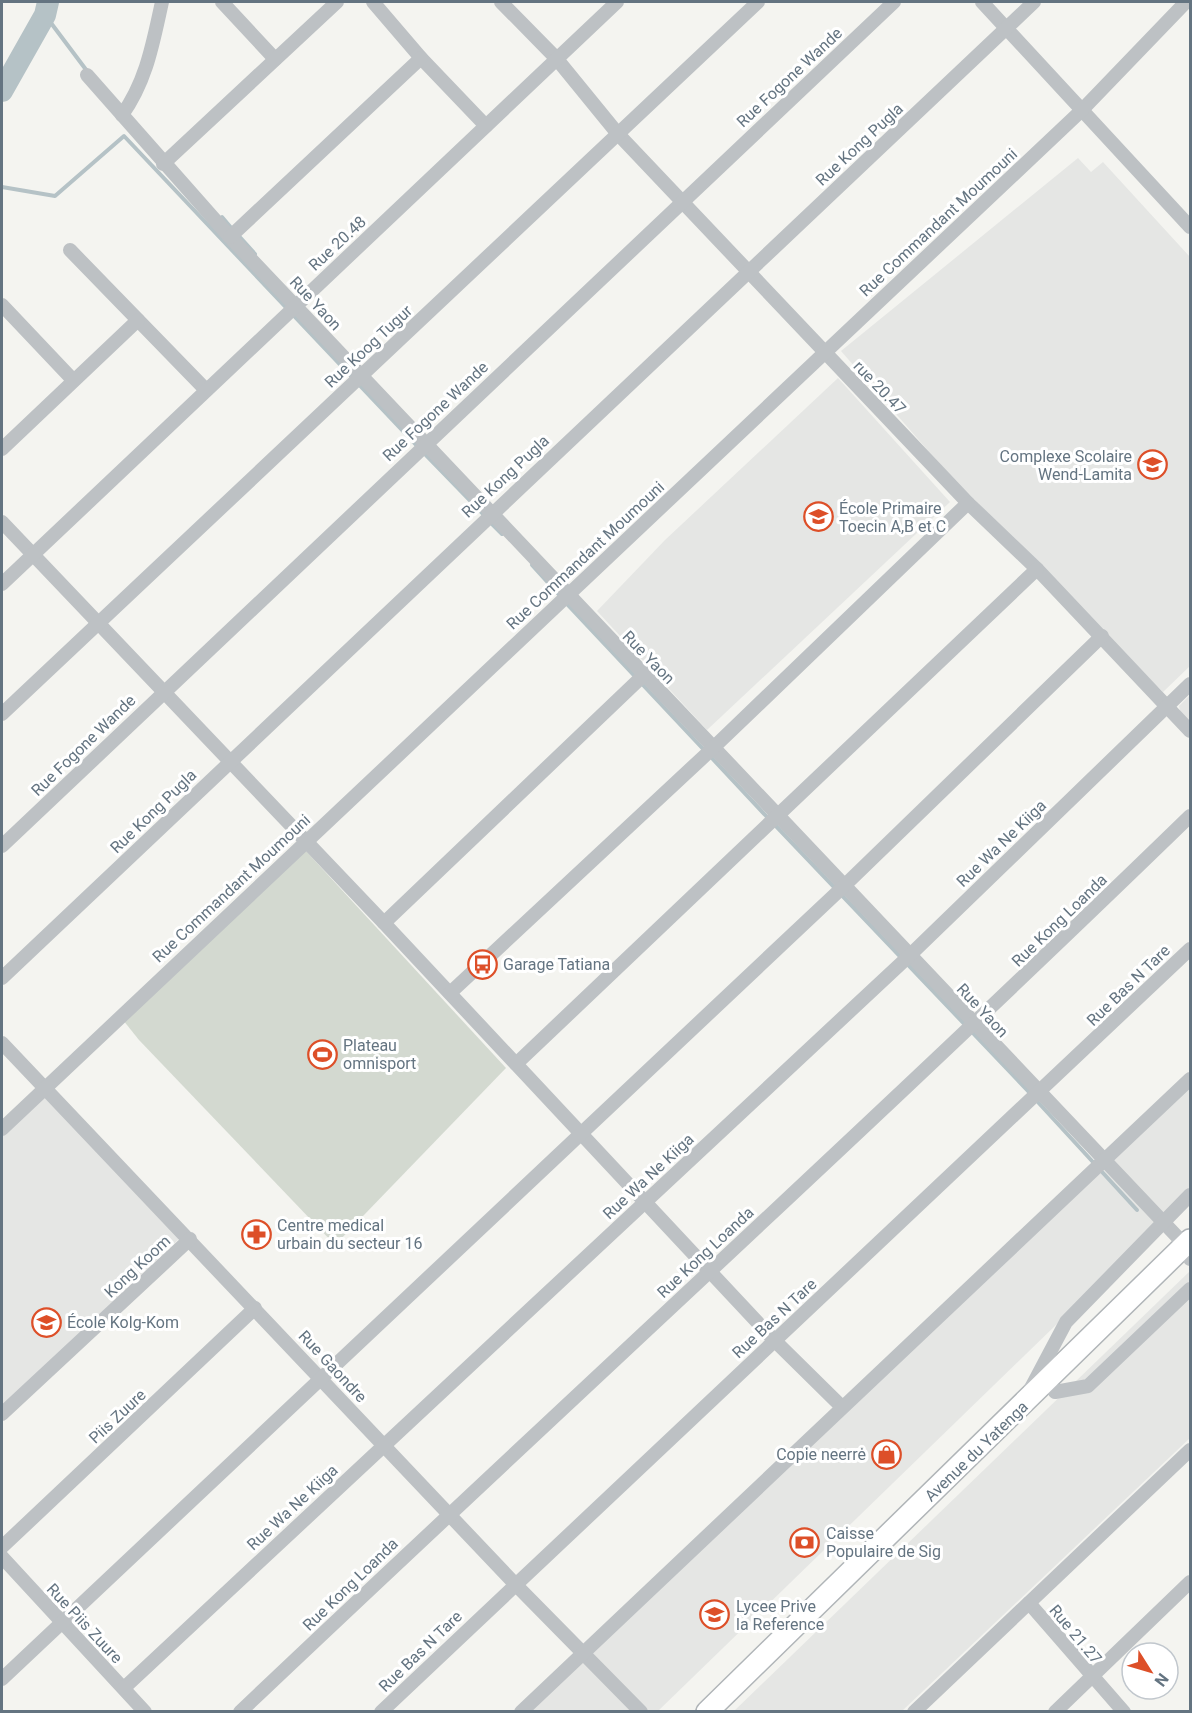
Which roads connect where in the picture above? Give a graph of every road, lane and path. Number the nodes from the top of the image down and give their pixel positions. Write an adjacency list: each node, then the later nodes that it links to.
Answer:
1 (162, 2): 18 (street)
2 (222, 2): 15 (street)
3 (337, 2): 15 (street)
4 (373, 2): 13 (street)
5 (501, 2): 14 (street, rue 20.47)
6 (617, 2): 14 (street, Rue 20.48)
7 (758, 2): 20 (street, Rue Koog Tugur)
8 (894, 2): 22 (street, Rue Fogone Wande)
9 (982, 2): 12 (street)
10 (1034, 2): 12 (street, Rue Kong Pugla)
11 (1186, 2): 17 (street, Rue Commandant Moumouni)
12 (1007, 28): 17 (street); 26 (street, Rue Kong Pugla)
13 (421, 58): 19 (street); 24 (street)
14 (556, 58): 19 (street, Rue 20.48); 20 (street, rue 20.47)
15 (275, 59): 21 (street)
16 (87, 75): 18 (street, Rue Yaon)
17 (1082, 110): 23 (street); 30 (street, Rue Commandant Moumouni)
18 (122, 115): 21 (street, Rue Yaon)
19 (486, 126): 28 (street, Rue 20.48)
20 (618, 134): 22 (street, rue 20.47); 31 (street, Rue Koog Tugur)
21 (163, 164): 24 (street, Rue Yaon)
22 (682, 201): 26 (street, rue 20.47); 34 (street, Rue Fogone Wande)
23 (1191, 227)
24 (230, 237): 28 (street, Rue Yaon)
25 (70, 250): 29 (street)
26 (748, 271): 30 (street, rue 20.47); 37 (street, Rue Kong Pugla)
27 (2, 305): 32 (street)
28 (295, 305): 31 (street, Rue Yaon); 33 (street, Rue 20.48)
29 (138, 320): 32 (street); 33 (street)
30 (824, 352): 36 (street, rue 20.47); 42 (street, Rue Commandant Moumouni)
31 (361, 375): 34 (street, Rue Yaon); 43 (street, Rue Koog Tugur)
32 (73, 380): 35 (street)
33 (206, 390): 39 (street, Rue 20.48)
34 (424, 444): 37 (street, Rue Yaon); 47 (street, Rue Fogone Wande)
35 (2, 449)
36 (968, 503): 40 (street, rue 20.47); 51 (street)
37 (491, 513): 42 (street, Rue Yaon); 52 (street, Rue Kong Pugla)
38 (2, 522): 39 (street)
39 (33, 554): 41 (street, Rue 20.48); 43 (street)
40 (1037, 569): 44 (street, rue 20.47); 53 (street)
41 (2, 584)
42 (567, 594): 45 (street, Rue Yaon); 55 (street, Rue Commandant Moumouni)
43 (99, 622): 47 (street); 49 (street, Rue Koog Tugur)
44 (1102, 636): 48 (street, rue 20.47); 57 (street)
45 (647, 672): 51 (street, Rue Yaon); 58 (street)
46 (1191, 684): 48 (street, Rue Wa Ne Kiiga)
47 (163, 692): 52 (street); 56 (street, Rue Fogone Wande)
48 (1167, 705): 50 (street, rue 20.47); 60 (street, Rue Wa Ne Kiiga)
49 (2, 714)
50 (1191, 731)
51 (713, 748): 53 (street, Rue Yaon); 62 (street)
52 (229, 761): 55 (street); 61 (street, Rue Kong Pugla)
53 (777, 816): 57 (street, Rue Yaon); 65 (street)
54 (1191, 816): 63 (street, Rue Kong Loanda)
55 (305, 840): 58 (street); 67 (street, Rue Commandant Moumouni)
56 (2, 846)
57 (844, 886): 60 (street, Rue Yaon); 70 (street)
58 (384, 923): 62 (street)
59 (1191, 949): 68 (street, Rue Bas N Tare)
60 (909, 956): 63 (street, Rue Yaon); 73 (street, Rue Wa Ne Kiiga)
61 (2, 978)
62 (450, 993): 65 (street)
63 (975, 1025): 68 (street, Rue Yaon); 77 (street, Rue Kong Loanda)
64 (2, 1043): 67 (street, Rue Gaondre)
65 (516, 1064): 70 (street)
66 (1191, 1079): 71 (street)
67 (44, 1089): 69 (street, Rue Commandant Moumouni); 75 (street, Rue Gaondre)
68 (1039, 1093): 71 (street, Rue Yaon); 80 (street, Rue Bas N Tare)
69 (2, 1129)
70 (579, 1133): 73 (street); 81 (street)
71 (1105, 1162): 74 (street, Rue Yaon); 84 (street)
72 (1191, 1195): 74 (street)
73 (645, 1202): 77 (street); 86 (street, Rue Wa Ne Kiiga)
74 (1164, 1224): 76 (street, Rue Yaon); 83 (street)
75 (190, 1239): 79 (street, Rue Gaondre); 85 (street, Kong Koom)
76 (1189, 1252): 82 (main road, Avenue du Yatenga); 83 (main road, Avenue du Yatenga)
77 (709, 1270): 80 (street); 88 (street, Rue Kong Loanda)
78 (1191, 1289): 82 (street)
79 (255, 1308): 81 (street, Rue Gaondre); 89 (street, Piis Zuure)
80 (774, 1340): 84 (street); 92 (street, Rue Bas N Tare)
81 (320, 1377): 86 (street, Rue Gaondre); 94 (street)
82 (1055, 1392): 105 (main road, Avenue du Yatenga)
83 (1023, 1405): 104 (main road, Avenue du Yatenga)
84 (841, 1407): 95 (street)
85 (2, 1414)
86 (383, 1444): 88 (street, Rue Gaondre); 98 (street, Rue Wa Ne Kiiga)
87 (1191, 1450): 93 (street)
88 (449, 1514): 92 (street, Rue Gaondre); 100 (street, Rue Kong Loanda)
89 (2, 1547)
90 (2, 1557): 94 (street, Rue Piis Zuure)
91 (1191, 1582): 96 (street)
92 (515, 1584): 95 (street, Rue Gaondre); 101 (street, Rue Bas N Tare)
93 (1029, 1603): 96 (street, Rue 21.27); 106 (street)
94 (61, 1622): 97 (street); 98 (street, Rue Piis Zuure)
95 (584, 1652): 102 (street); 103 (street, Rue Gaondre)
96 (1092, 1677): 107 (street); 108 (street, Rue 21.27)
97 (2, 1679)
98 (124, 1688): 99 (street, Rue Piis Zuure)
99 (145, 1712)
100 (240, 1712)
101 (381, 1712)
102 (521, 1712)
103 (640, 1712)
104 (707, 1712)
105 (728, 1712)
106 (914, 1712)
107 (1055, 1712)
108 (1124, 1712)

